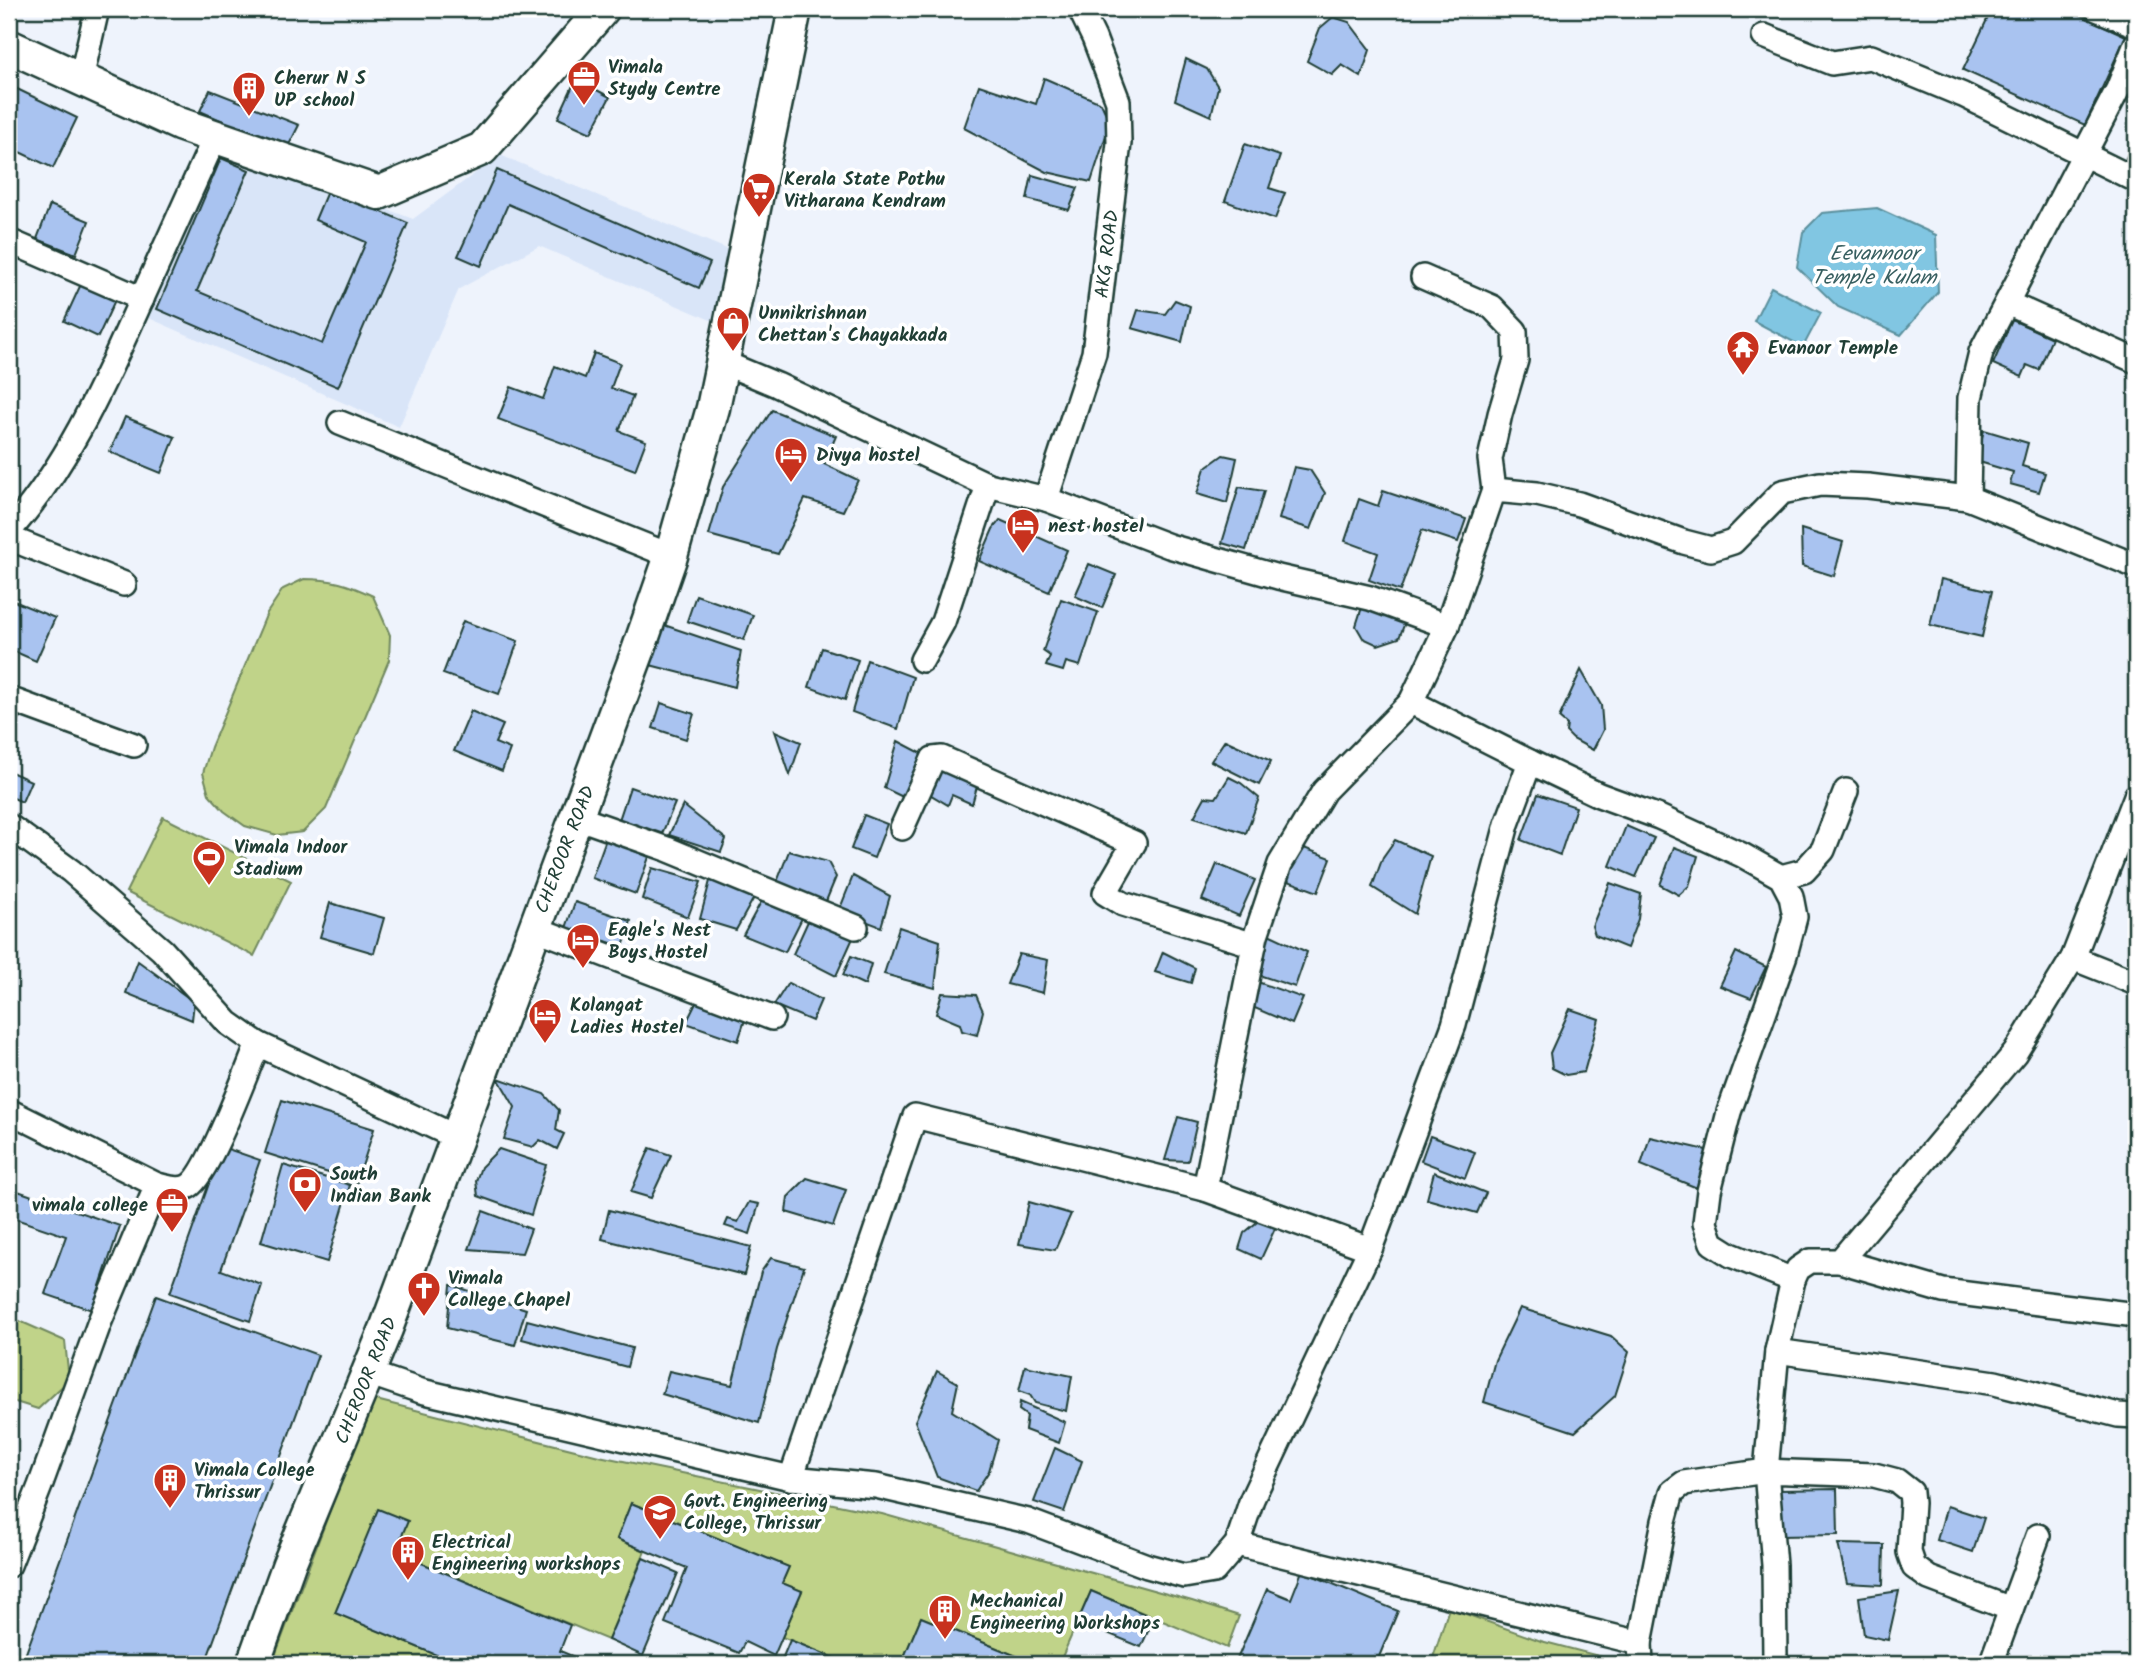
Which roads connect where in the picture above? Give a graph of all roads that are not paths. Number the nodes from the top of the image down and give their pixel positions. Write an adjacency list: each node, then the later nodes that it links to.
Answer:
1 (97, 9): 10 (street)
2 (603, 9): 11 (main road)
3 (794, 9): 19 (main road, CHEROOR ROAD)
4 (1080, 9): 24 (street, AKG ROAD)
5 (2097, 9): 6 (street)
6 (2136, 25)
7 (1764, 36): 12 (street)
8 (2136, 44): 12 (street)
9 (9, 46): 10 (main road)
10 (80, 79): 11 (main road)
11 (215, 137): 16 (street)
12 (2084, 155): 13 (street); 17 (street)
13 (2136, 180)
14 (9, 241): 16 (street)
15 (1423, 276): 22 (street)
16 (142, 299): 25 (street)
17 (2007, 303): 18 (street); 23 (street)
18 (2136, 361)
19 (722, 362): 21 (street); 27 (main road, CHEROOR ROAD)
20 (340, 423): 27 (street)
21 (988, 485): 24 (street); 31 (street)
22 (1494, 490): 23 (street); 30 (street)
23 (1968, 498): 28 (street)
24 (1046, 499): 30 (street)
25 (9, 531)
26 (9, 538): 29 (street)
27 (671, 556): 38 (main road, CHEROOR ROAD)
28 (2136, 566)
29 (124, 584)
30 (1447, 626): 33 (street)
31 (922, 660)
32 (9, 699): 34 (street)
33 (1411, 702): 35 (street); 44 (street)
34 (134, 745)
35 (1530, 762): 41 (street); 53 (street)
36 (1846, 791): 41 (street)
37 (2136, 796): 45 (street)
38 (576, 817): 42 (street); 43 (main road, CHEROOR ROAD)
39 (9, 826): 48 (street)
40 (902, 828): 44 (street)
41 (1780, 877): 55 (street)
42 (856, 927)
43 (534, 928): 47 (street); 50 (main road, CHEROOR ROAD)
44 (1254, 946): 52 (street)
45 (2073, 958): 46 (street); 54 (street)
46 (2136, 983)
47 (772, 1018)
48 (258, 1044): 50 (street); 51 (street)
49 (9, 1111): 51 (street)
50 (456, 1137): 58 (main road, CHEROOR ROAD)
51 (157, 1185): 64 (street)
52 (1205, 1189): 53 (street); 61 (street)
53 (1370, 1249): 63 (street)
54 (1840, 1261): 55 (street); 56 (street)
55 (1793, 1280): 57 (street)
56 (2136, 1315)
57 (1777, 1350): 59 (street); 60 (street)
58 (368, 1373): 61 (street); 68 (main road, CHEROOR ROAD)
59 (2136, 1416)
60 (1766, 1471): 65 (street); 66 (street); 67 (street)
61 (791, 1478): 63 (street)
62 (2038, 1536): 65 (street)
63 (1237, 1544): 66 (street)
64 (9, 1565)
65 (2011, 1609): 69 (street)
66 (1641, 1653)
67 (1775, 1659)
68 (253, 1664)
69 (1991, 1664)

